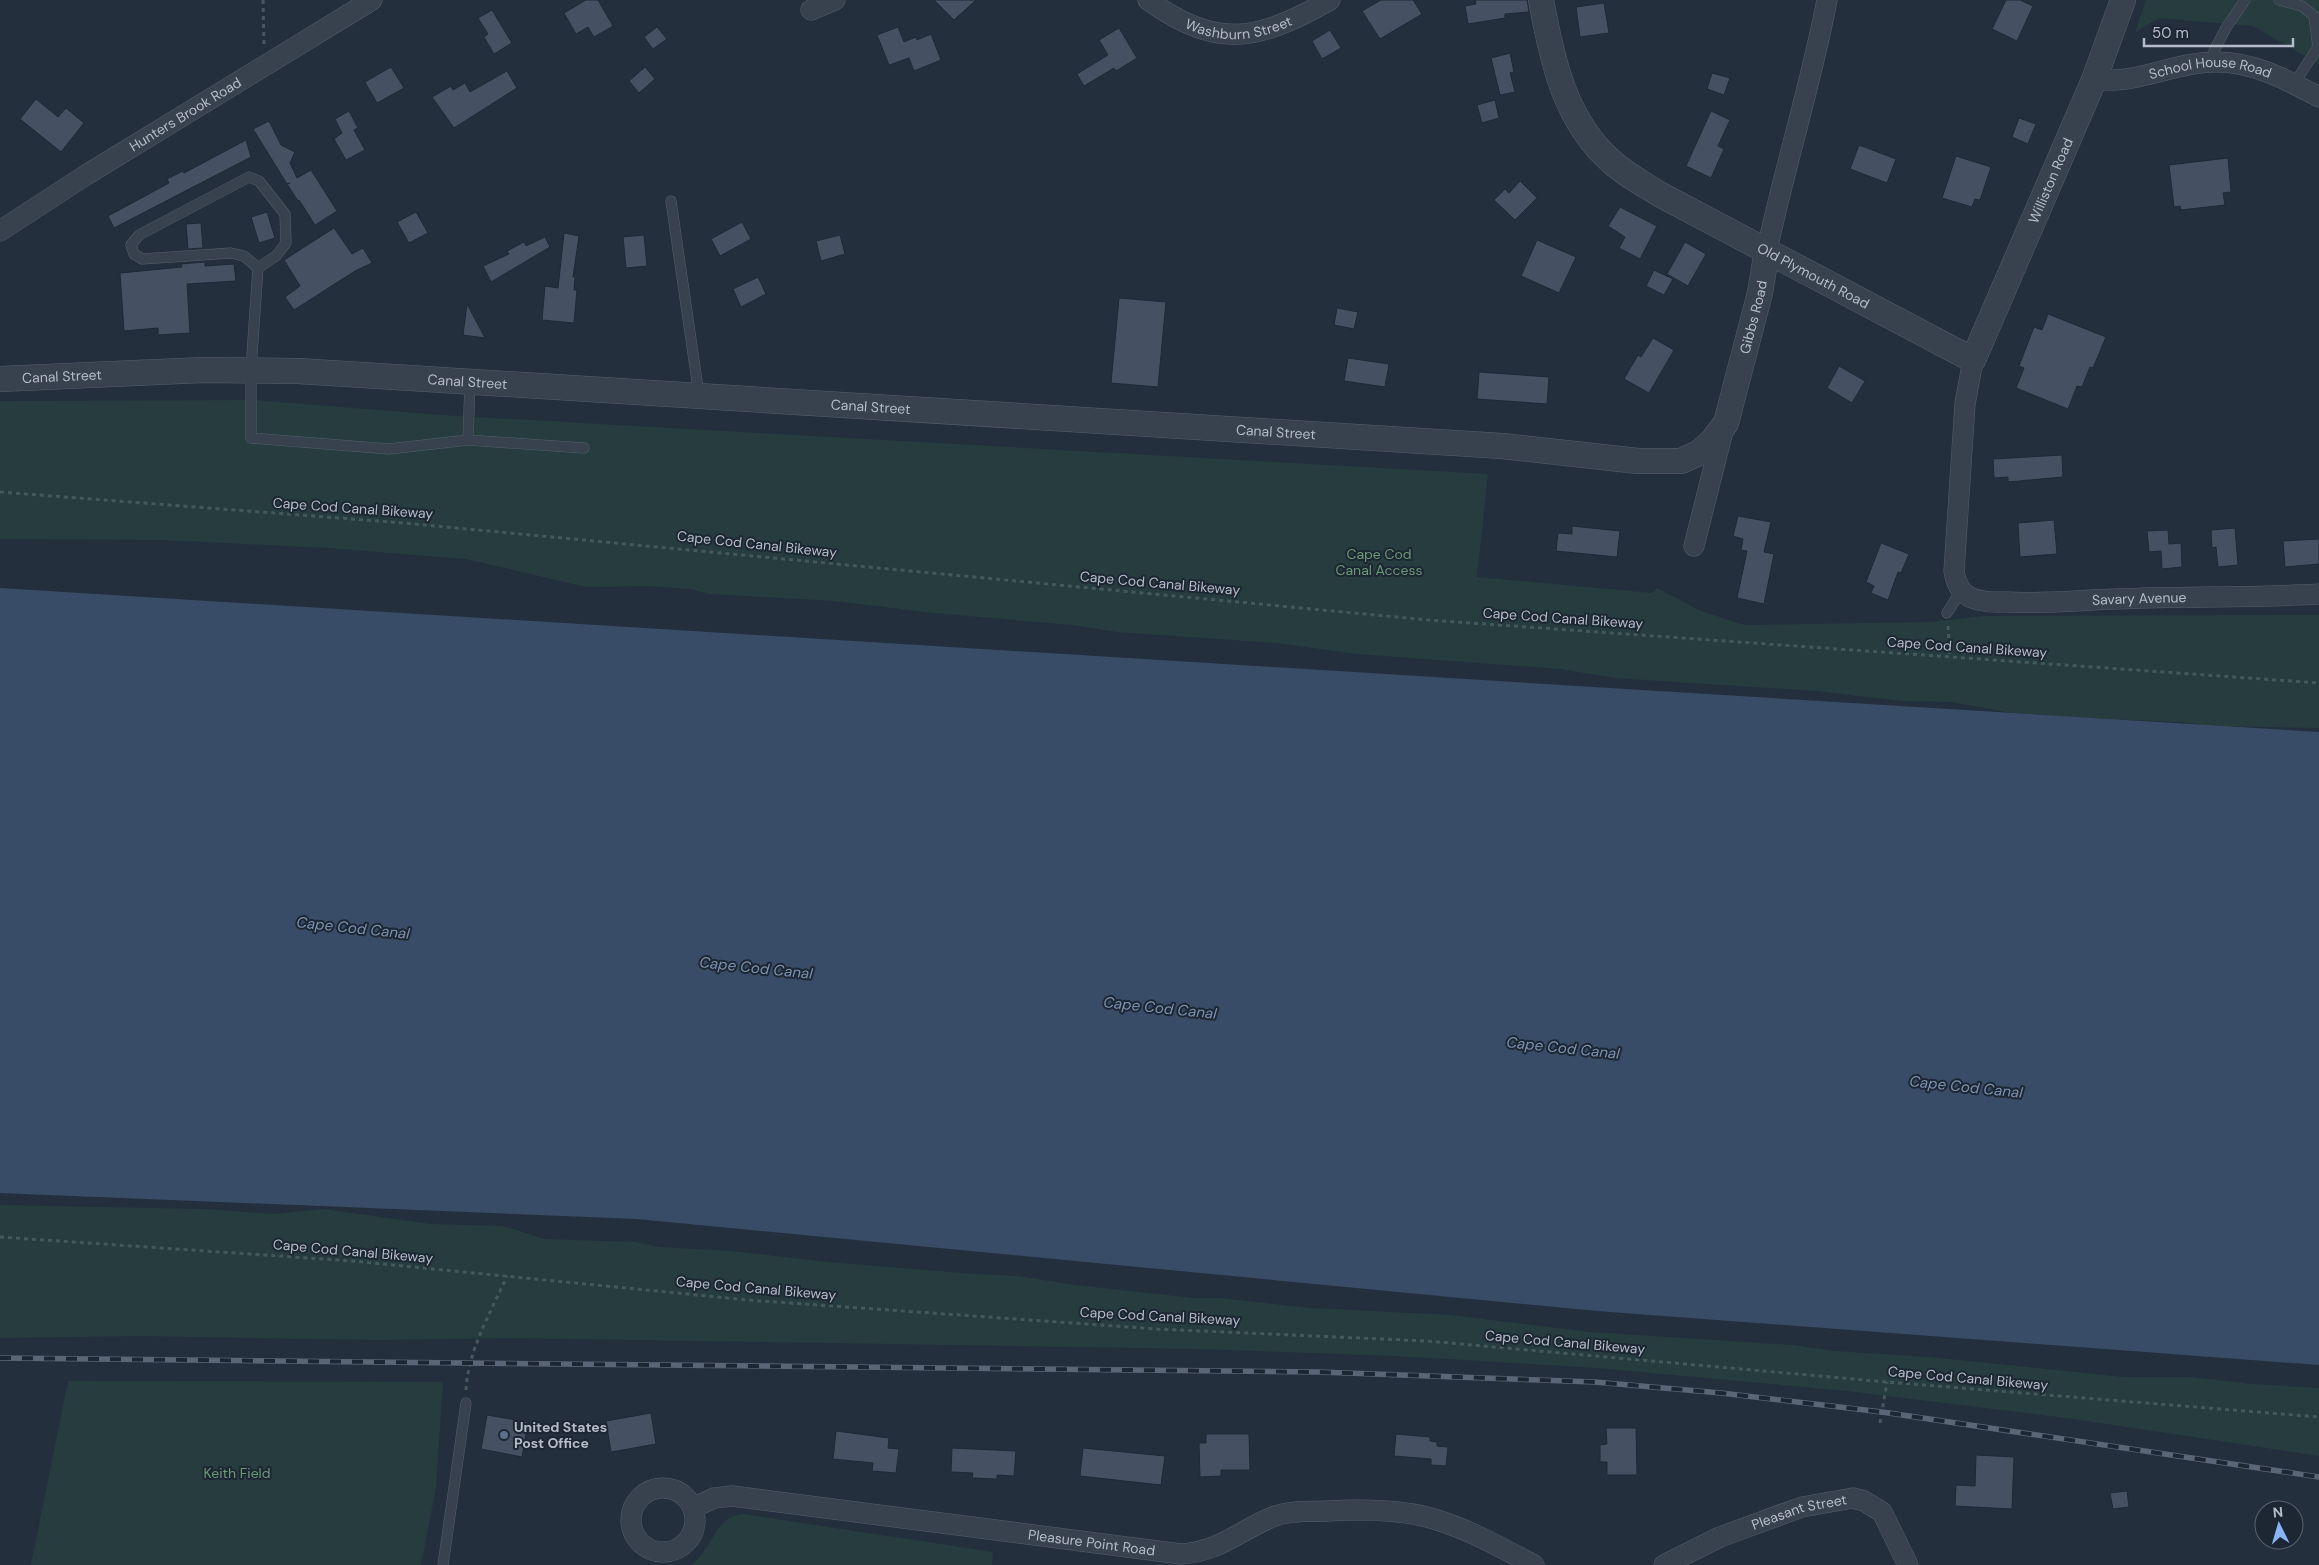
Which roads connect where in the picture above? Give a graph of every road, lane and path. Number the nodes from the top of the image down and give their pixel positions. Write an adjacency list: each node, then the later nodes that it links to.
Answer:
1 (263, 0): 13 (path)
2 (372, 0): 13 (street, Hunters Brook Road)
3 (835, 0): 11 (street)
4 (1148, 0): 5 (street, Washburn Street)
5 (1330, 0)
6 (1541, 0): 19 (street, Old Plymouth Road)
7 (1827, 0): 19 (street, Gibbs Road)
8 (2123, 0): 14 (street, Williston Road)
9 (2246, 0): 12 (lane)
10 (2280, 0): 15 (lane)
11 (811, 10)
12 (2214, 62): 14 (street, School House Road); 15 (street, School House Road)
13 (266, 65): 18 (street, Hunters Brook Road)
14 (2094, 80): 21 (street, Williston Road)
15 (2294, 84): 16 (street, School House Road)
16 (2319, 96)
17 (671, 201): 25 (lane)
18 (0, 231)
19 (1767, 250): 21 (street, Old Plymouth Road); 26 (street, Gibbs Road)
20 (258, 268): 20 (lane); 22 (lane)
21 (1973, 360): 31 (street)
22 (251, 369): 23 (street, Canal Street); 24 (street, Canal Street); 27 (lane)
23 (0, 379)
24 (470, 381): 25 (street, Canal Street); 27 (lane)
25 (699, 395): 26 (street, Canal Street)
26 (1726, 423): 30 (street, Gibbs Road)
27 (468, 440): 28 (lane)
28 (584, 448)
29 (0, 492): 34 (path, Cape Cod Canal Bikeway)
30 (1694, 546)
31 (1962, 591): 32 (street, Savary Avenue); 33 (lane)
32 (2319, 594)
33 (1947, 613): 34 (path)
34 (1950, 657): 35 (path, Cape Cod Canal Bikeway)
35 (2319, 683)
36 (0, 1237): 37 (path, Cape Cod Canal Bikeway)
37 (507, 1276): 38 (path, Cape Cod Canal Bikeway); 39 (path)
38 (1887, 1382): 40 (path, Cape Cod Canal Bikeway); 41 (path)
39 (466, 1403): 43 (lane)
40 (2319, 1417)
41 (1880, 1423)
42 (693, 1508): 44 (street, Pleasure Point Road)
43 (443, 1565)
44 (1534, 1565)
45 (1664, 1565): 46 (street, Pleasant Street)
46 (1908, 1565)

